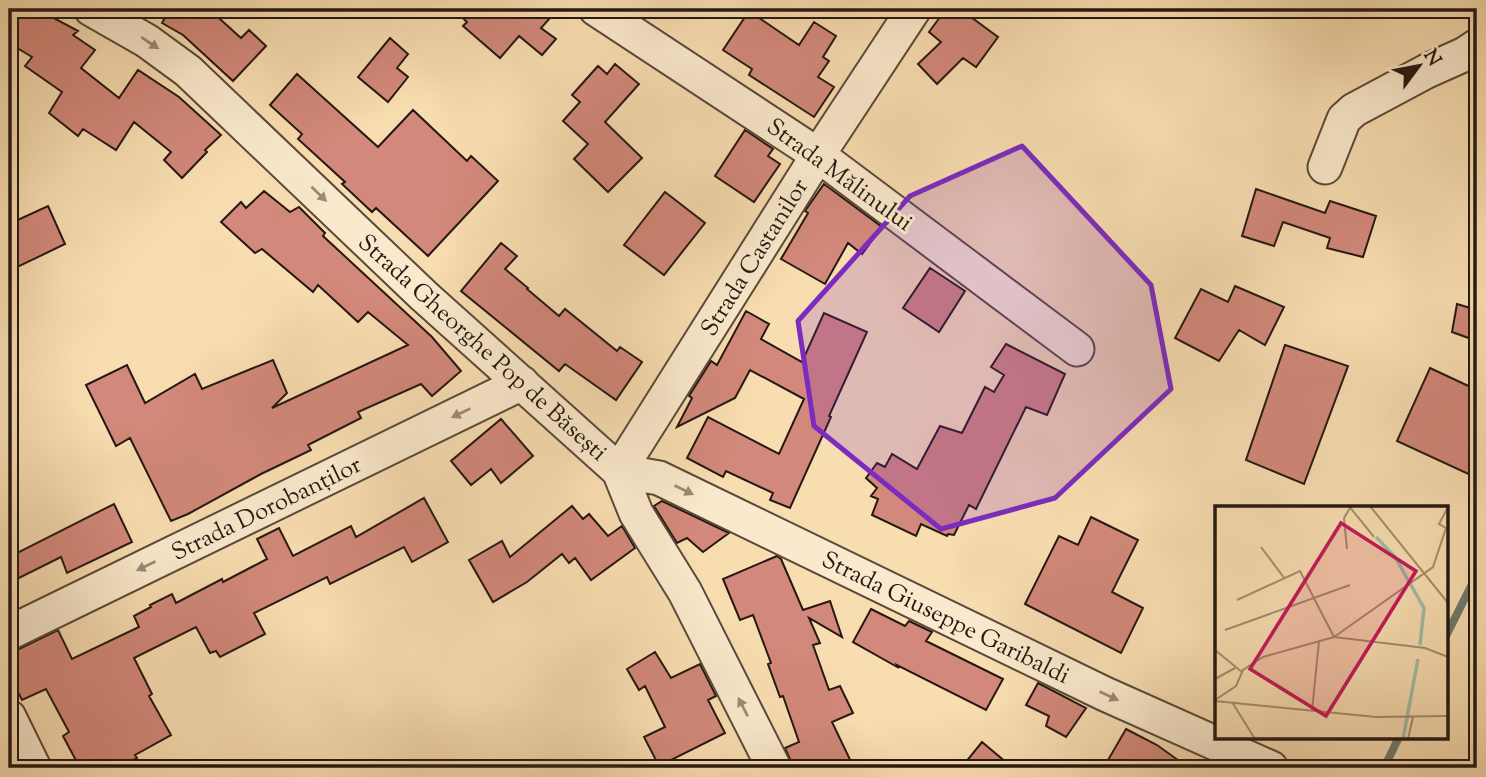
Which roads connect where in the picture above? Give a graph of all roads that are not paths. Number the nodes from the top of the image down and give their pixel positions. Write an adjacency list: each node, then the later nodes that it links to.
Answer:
1 (91, 9): 8 (street, Strada Gheorghe Pop de Băsești, one-way to 8)
2 (596, 9): 5 (street, Strada Mălinului)
3 (914, 9): 5 (street, Strada Castanilor)
4 (1477, 46): 6 (street)
5 (818, 155): 7 (street, Strada Mălinului); 9 (street, Strada Castanilor)
6 (1325, 167)
7 (1077, 349)
8 (522, 383): 9 (street, Strada Gheorghe Pop de Băsești); 10 (street, Strada Dorobanților, one-way to 10)
9 (619, 471): 13 (street, Strada Gheorghe Pop de Băsești, one-way to 9); 14 (street, Strada Giuseppe Garibaldi, one-way to 14)
10 (9, 633)
11 (9, 718): 12 (street)
12 (34, 768)
13 (774, 768)
14 (1271, 768)

